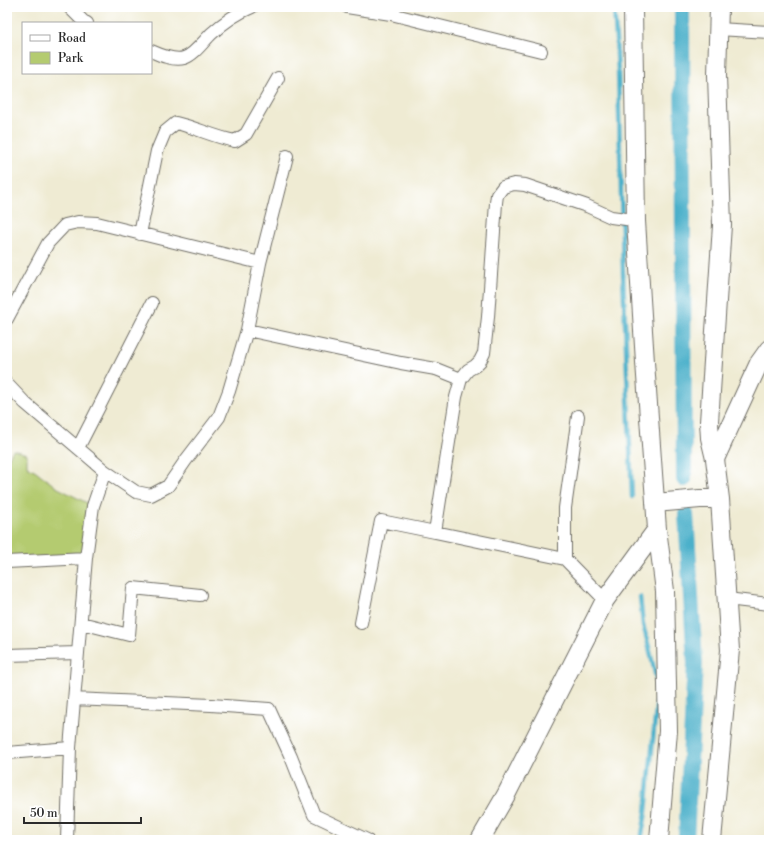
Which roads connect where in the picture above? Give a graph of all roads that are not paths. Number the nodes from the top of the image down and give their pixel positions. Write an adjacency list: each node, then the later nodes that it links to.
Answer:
1 (69, 7): 6 (street)
2 (252, 7): 9 (street)
3 (347, 7): 10 (street)
4 (633, 7): 13 (street)
5 (719, 7): 7 (street)
6 (85, 22)
7 (718, 29): 8 (street); 24 (street)
8 (769, 32)
9 (152, 51)
10 (541, 51)
11 (278, 78): 14 (street)
12 (287, 156): 15 (street)
13 (631, 220): 20 (street); 27 (street)
14 (140, 234): 15 (street); 17 (street)
15 (260, 263): 18 (street)
16 (152, 303): 23 (street)
17 (7, 319)
18 (247, 330): 20 (street); 25 (street)
19 (769, 349): 24 (street)
20 (461, 379): 29 (street)
21 (7, 384): 23 (street)
22 (578, 416): 31 (street)
23 (78, 448): 25 (street)
24 (715, 458): 26 (street)
25 (105, 471): 30 (street)
26 (720, 499): 27 (street); 34 (street)
27 (655, 503): 28 (street)
28 (657, 529): 35 (street); 47 (street)
29 (436, 532): 31 (street); 38 (street)
30 (86, 558): 32 (street); 37 (street)
31 (566, 559): 35 (street)
32 (7, 562)
33 (200, 595): 37 (street)
34 (727, 599): 36 (street); 48 (street)
35 (605, 600): 46 (street)
36 (769, 604)
37 (81, 623): 39 (street)
38 (361, 623)
39 (78, 653): 40 (street); 41 (street)
40 (7, 655)
41 (74, 698): 42 (street); 45 (street)
42 (70, 748): 43 (street); 44 (street)
43 (7, 753)
44 (67, 840)
45 (367, 840)
46 (480, 840)
47 (659, 840)
48 (712, 840)

